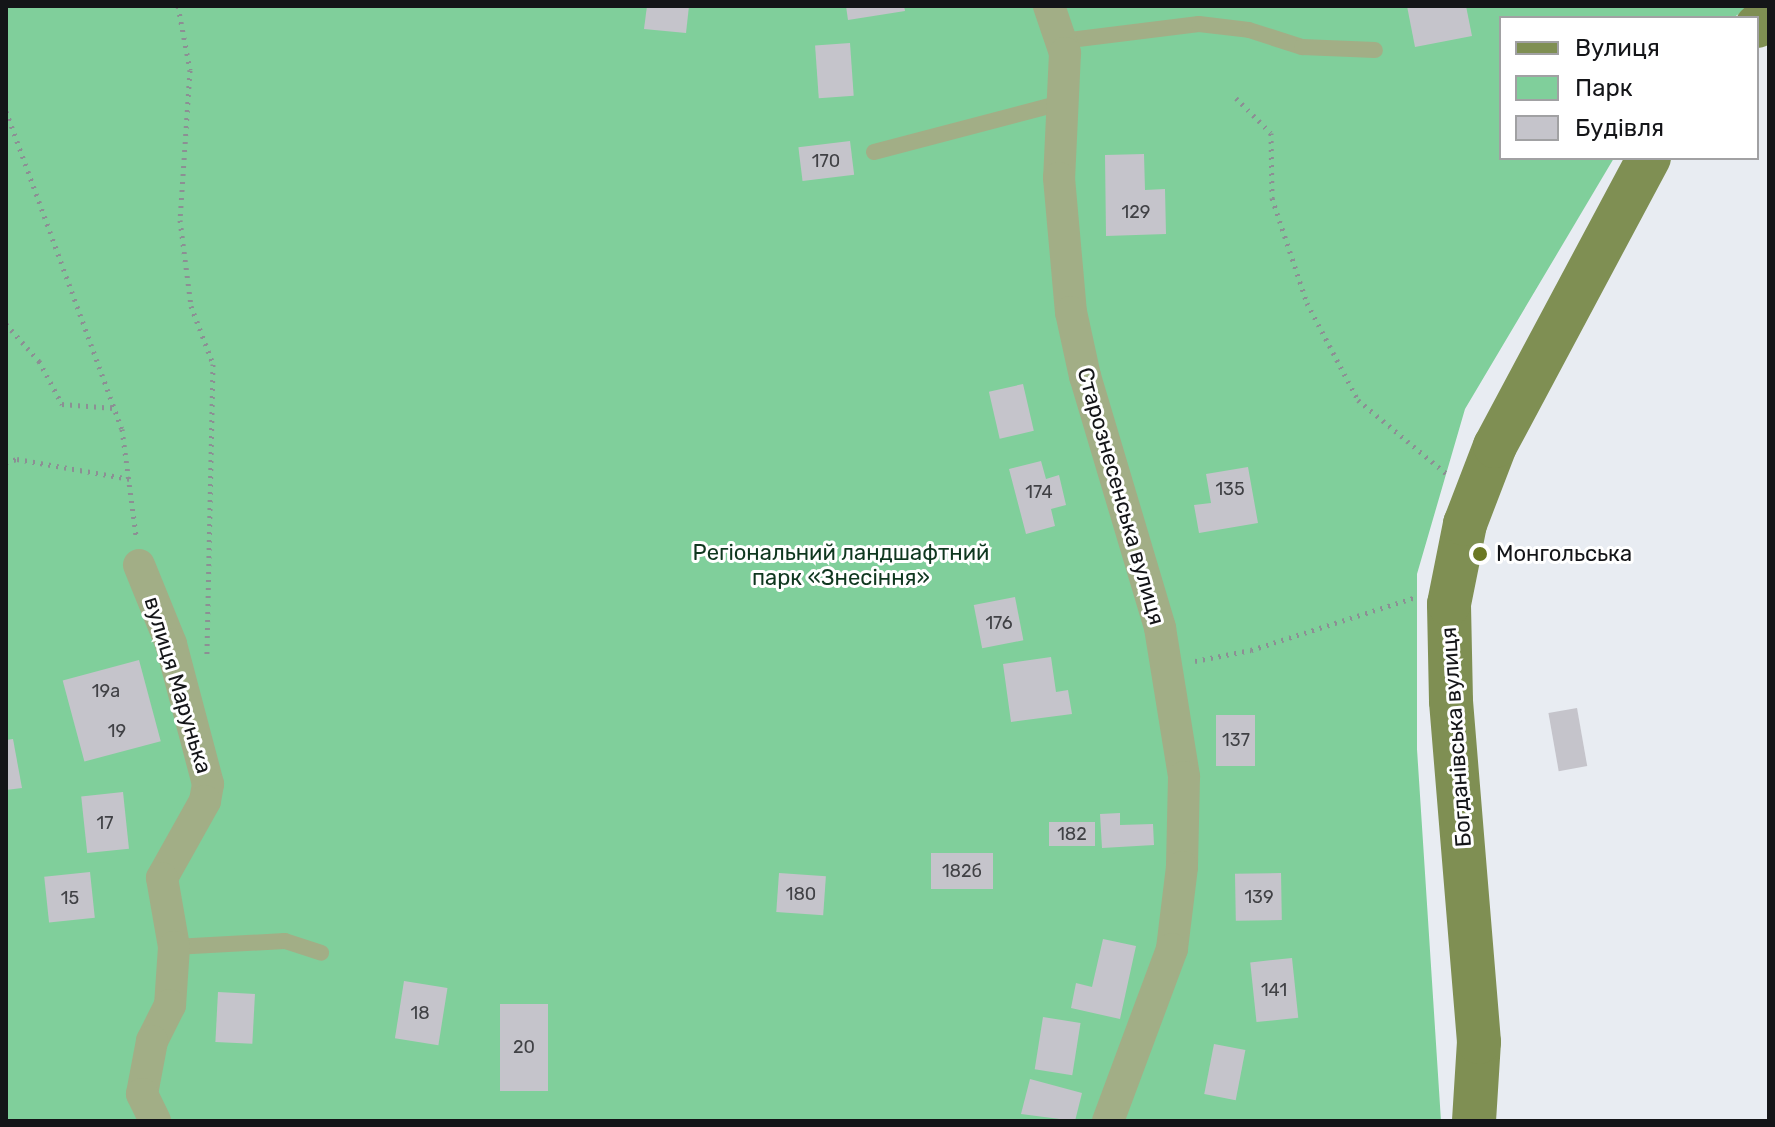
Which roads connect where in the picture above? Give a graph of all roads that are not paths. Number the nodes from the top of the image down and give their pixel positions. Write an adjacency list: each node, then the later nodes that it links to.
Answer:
1 (1049, 6): 2 (street, Старознесенська вулиця)
2 (1062, 41): 3 (lane); 4 (street, Старознесенська вулиця)
3 (1375, 50)
4 (1066, 101): 5 (lane); 11 (street, Старознесенська вулиця)
5 (874, 152)
6 (1648, 160): 12 (main road, Богданівська вулиця)
7 (139, 565): 8 (street, вулиця Марунька)
8 (174, 947): 9 (lane); 10 (street, вулиця Марунька)
9 (321, 953)
10 (155, 1121)
11 (1108, 1121)
12 (1474, 1121)

